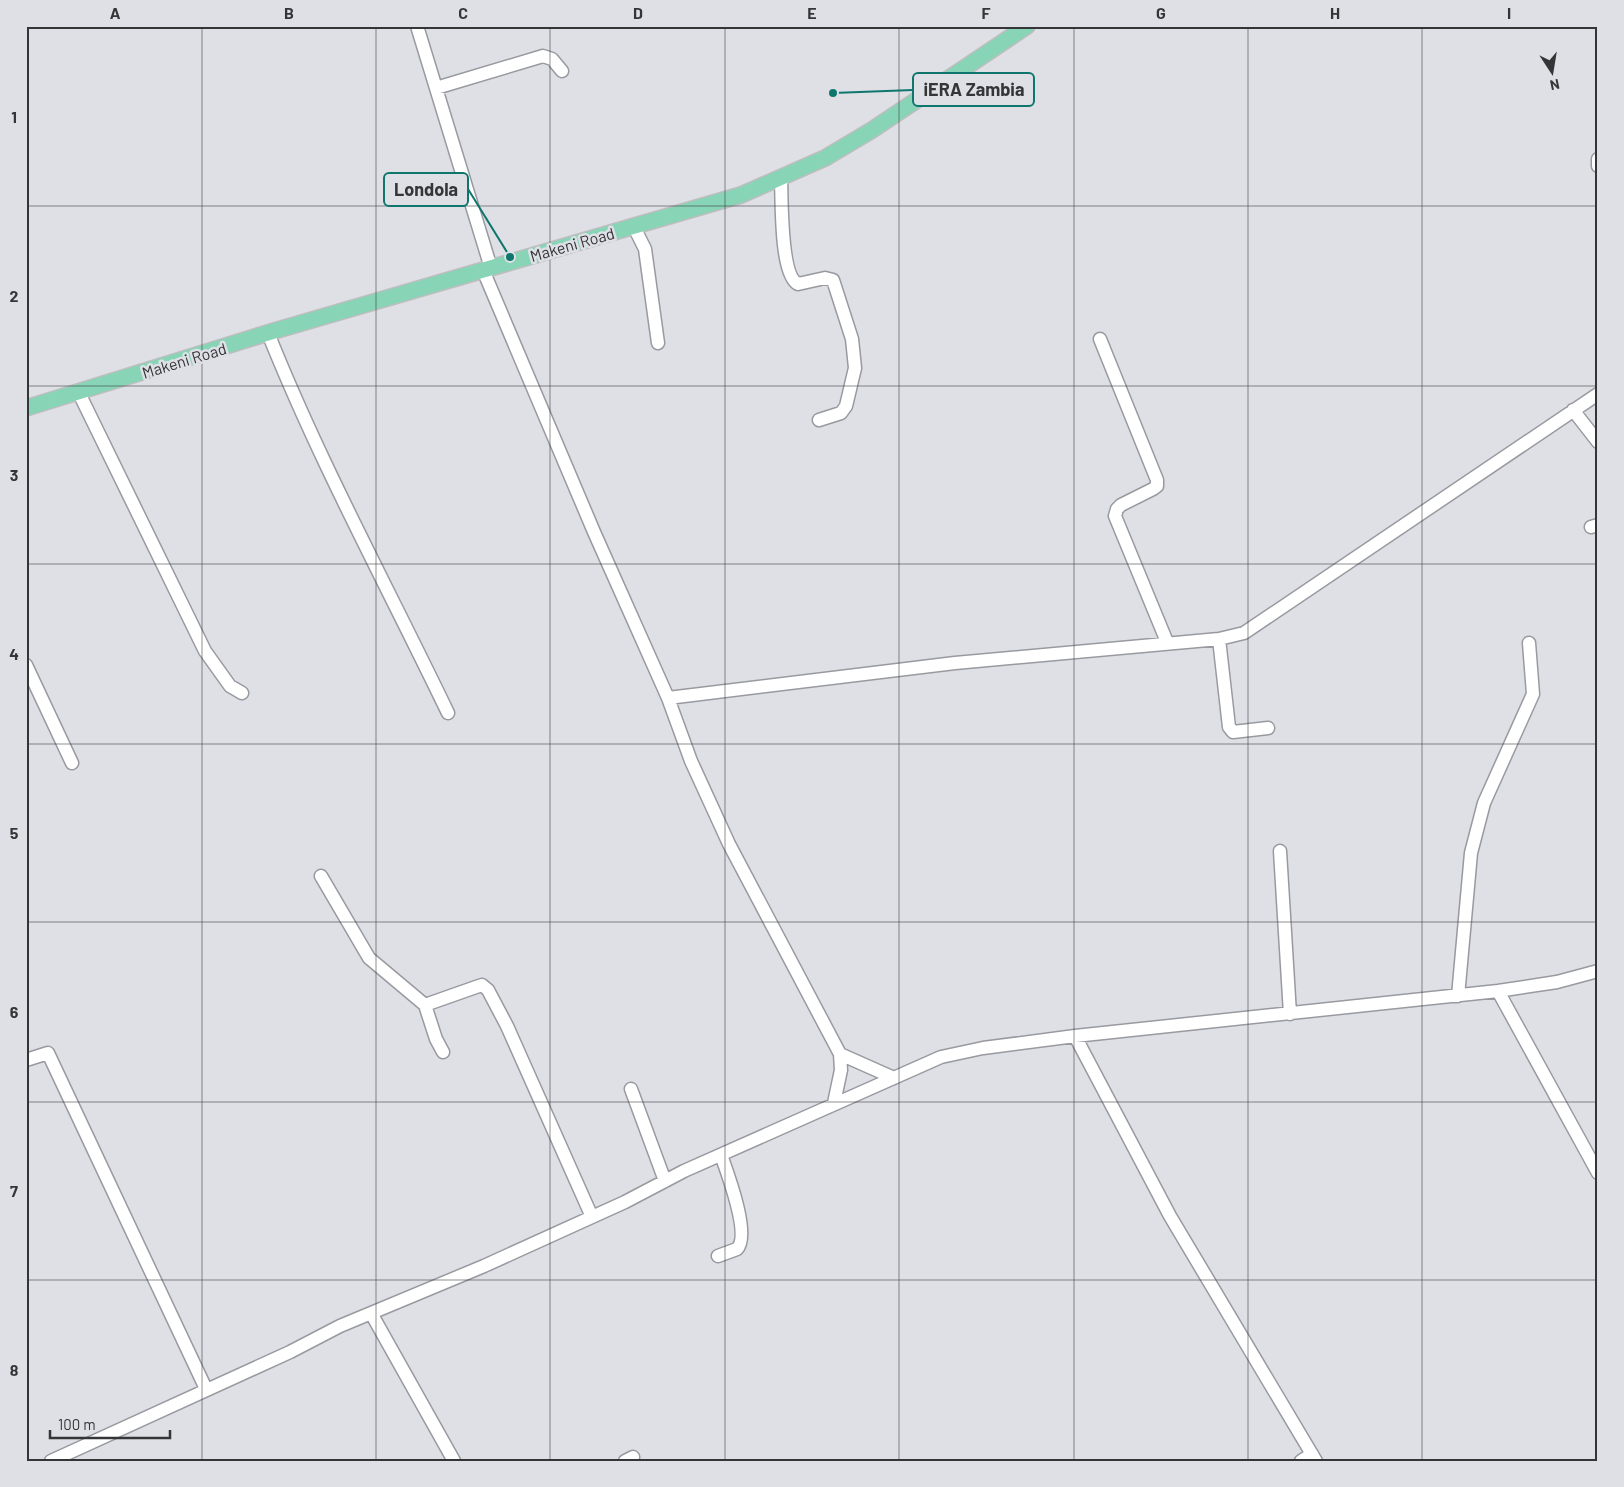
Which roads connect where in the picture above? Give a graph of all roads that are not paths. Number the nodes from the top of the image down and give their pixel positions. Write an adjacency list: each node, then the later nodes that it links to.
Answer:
1 (417, 26): 4 (street)
2 (1027, 26): 7 (main road, Makeni Road)
3 (562, 71): 4 (street)
4 (436, 88): 9 (street)
5 (1598, 159): 6 (street)
6 (1598, 166)
7 (781, 178): 8 (main road, Makeni Road); 17 (street)
8 (634, 227): 9 (main road, Makeni Road); 12 (street)
9 (487, 269): 10 (main road, Makeni Road); 24 (street)
10 (268, 333): 13 (main road, Makeni Road); 25 (street)
11 (1100, 339): 20 (street)
12 (658, 343)
13 (78, 391): 15 (main road, Makeni Road); 23 (street)
14 (1598, 394): 16 (street)
15 (26, 408)
16 (1573, 410): 18 (street); 19 (street)
17 (819, 420)
18 (1598, 442)
19 (1219, 639): 20 (street); 26 (street)
20 (1167, 642): 24 (street)
21 (1529, 643): 32 (street)
22 (26, 665): 27 (street)
23 (242, 693)
24 (668, 698): 37 (street)
25 (448, 713)
26 (1268, 728)
27 (72, 763)
28 (1280, 851): 34 (street)
29 (321, 876): 33 (street)
30 (1598, 971): 31 (street)
31 (1498, 991): 32 (street); 43 (street)
32 (1458, 996): 34 (street)
33 (425, 1005): 36 (street); 45 (street)
34 (1290, 1014): 35 (street)
35 (1075, 1036): 39 (street); 49 (street)
36 (443, 1052)
37 (840, 1054): 39 (street); 41 (street)
38 (26, 1060): 48 (street)
39 (894, 1078): 41 (street)
40 (631, 1089): 44 (street)
41 (834, 1103): 42 (street)
42 (721, 1155): 44 (street); 46 (street)
43 (1598, 1172)
44 (665, 1181): 45 (street)
45 (592, 1217): 47 (street)
46 (718, 1256)
47 (371, 1313): 48 (street); 51 (street)
48 (206, 1389): 50 (street)
49 (1309, 1458)
50 (50, 1461)
51 (454, 1461)

